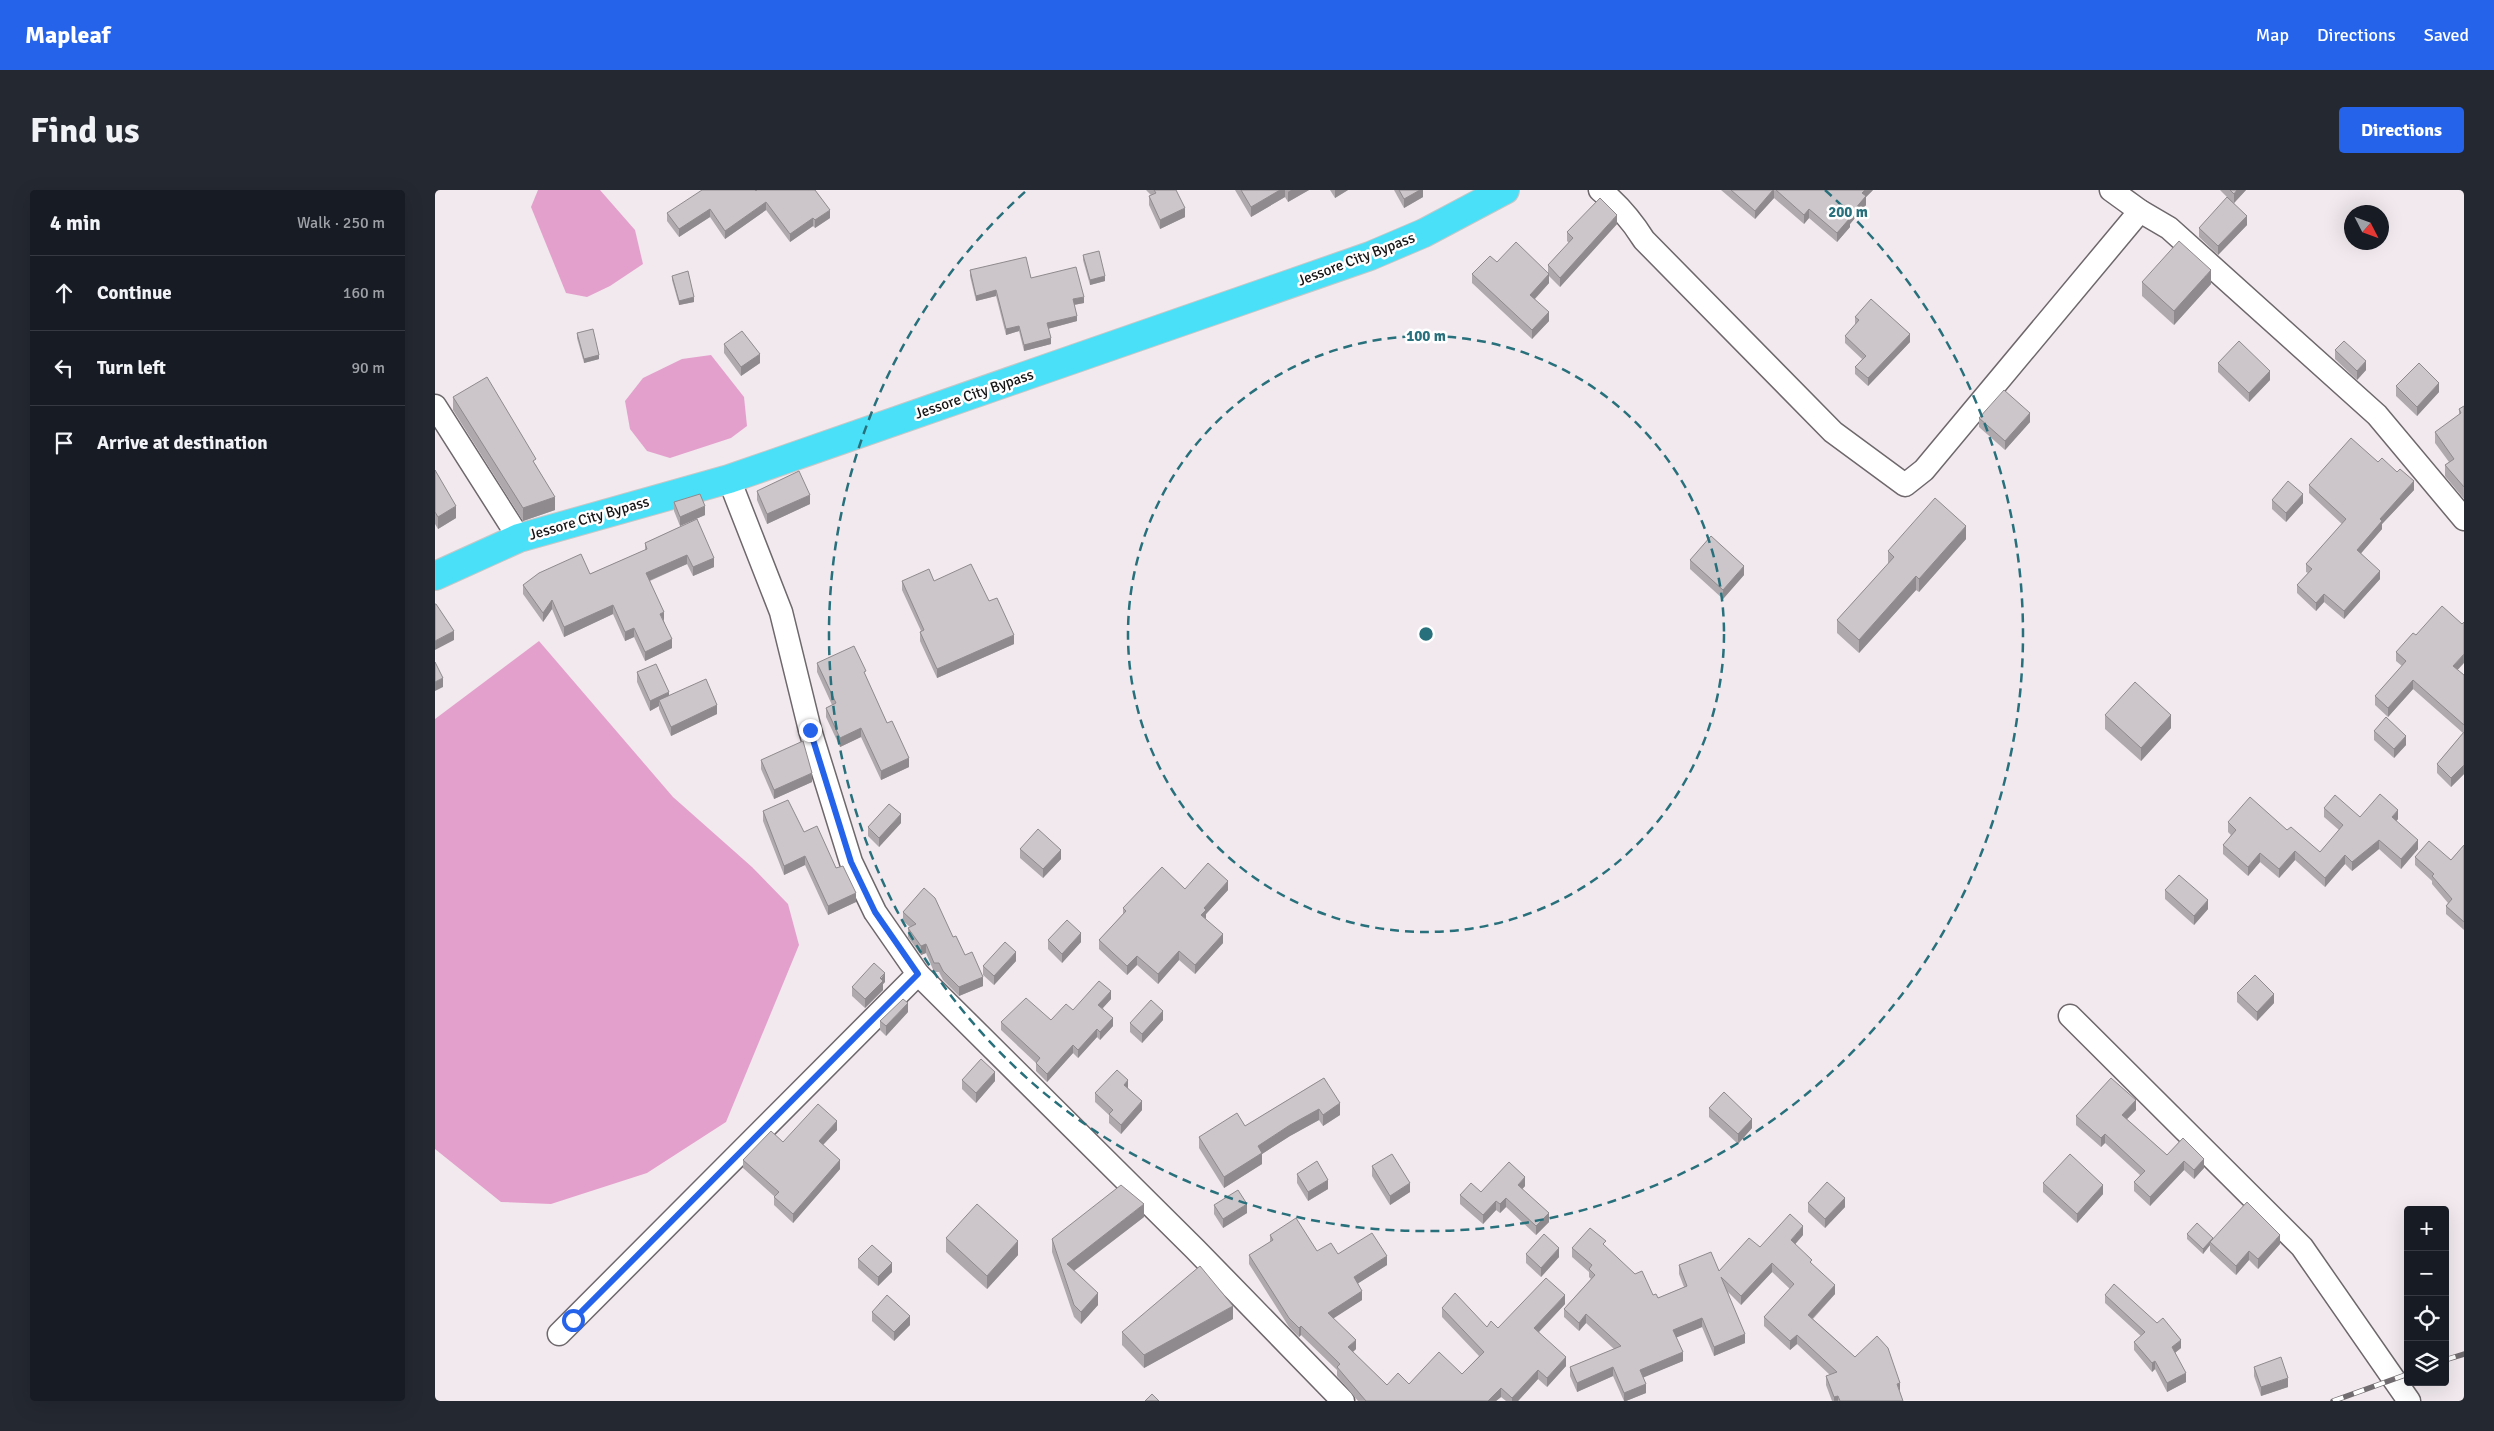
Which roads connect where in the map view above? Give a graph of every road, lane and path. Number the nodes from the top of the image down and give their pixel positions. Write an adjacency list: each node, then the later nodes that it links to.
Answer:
1 (1505, 190): 6 (highway, Jessore City Bypass)
2 (1600, 190): 4 (street)
3 (2111, 190): 4 (street)
4 (2140, 212): 7 (street)
5 (435, 406): 8 (street)
6 (729, 479): 8 (highway, Jessore City Bypass); 10 (street)
7 (2464, 519)
8 (519, 538): 9 (highway, Jessore City Bypass)
9 (435, 576)
10 (918, 974): 12 (street); 13 (street)
11 (2070, 1016): 14 (street)
12 (559, 1334)
13 (1343, 1401)
14 (2409, 1401)

